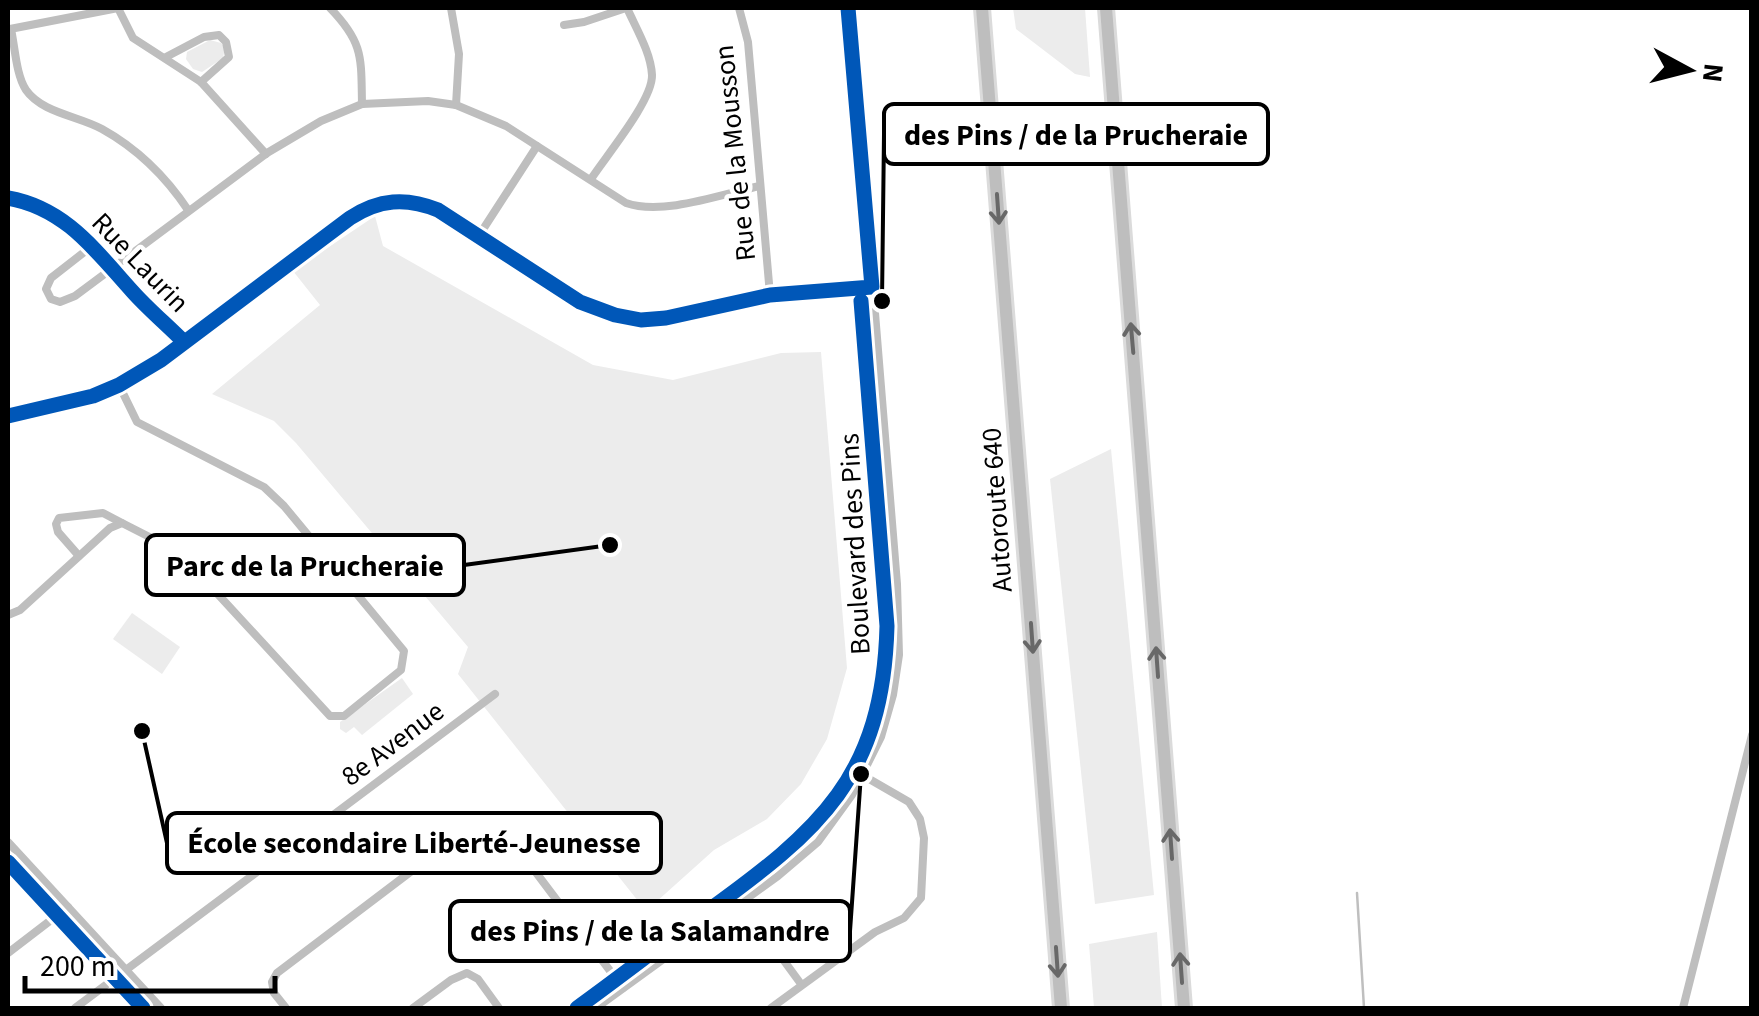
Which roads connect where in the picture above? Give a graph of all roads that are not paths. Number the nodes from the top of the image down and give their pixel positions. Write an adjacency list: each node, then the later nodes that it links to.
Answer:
1 (118, 8): 10 (street); 11 (street)
2 (330, 8): 13 (street)
3 (451, 8): 14 (street)
4 (626, 8): 9 (street); 17 (street)
5 (739, 8): 18 (street, Rue de la Mousson)
6 (848, 8): 24 (street, Boulevard des Pins)
7 (982, 8): 49 (highway, Autoroute 640, one-way to 49)
8 (1106, 8): 50 (highway, one-way to 8)
9 (564, 25)
10 (10, 29): 20 (street)
11 (166, 57): 12 (street); 12 (street)
12 (202, 82): 16 (street)
13 (362, 104): 14 (street); 16 (street)
14 (456, 104): 15 (street)
15 (536, 146): 17 (street); 21 (street)
16 (266, 154): 20 (street)
17 (592, 178): 18 (street)
18 (760, 186): 25 (street, Rue de la Mousson)
19 (8, 198): 22 (street, Rue Laurin)
20 (188, 210): 23 (street)
21 (480, 234): 25 (street); 26 (street)
22 (92, 246): 23 (street, Rue Laurin); 23 (street)
23 (111, 267): 26 (street, Rue Laurin)
24 (872, 287): 25 (street); 34 (street, Boulevard des Pins)
25 (770, 295)
26 (183, 341): 27 (street)
27 (119, 385): 28 (street); 29 (street)
28 (8, 416)
29 (122, 523): 30 (street); 30 (street)
30 (79, 556): 31 (street)
31 (8, 615)
32 (496, 694): 39 (street, 8e Avenue)
33 (1752, 735): 51 (street)
34 (864, 776): 36 (street, Boulevard des Pins); 40 (street)
35 (8, 842): 37 (street)
36 (740, 902): 40 (street); 41 (street, Boulevard des Pins)
37 (68, 907): 38 (street); 39 (street)
38 (8, 954)
39 (126, 970): 42 (street, 8e Avenue); 43 (street)
40 (801, 984): 48 (street)
41 (624, 988): 44 (street); 47 (street, Boulevard des Pins)
42 (75, 1008)
43 (161, 1008)
44 (286, 1008)
45 (413, 1008): 46 (street)
46 (500, 1008)
47 (596, 1008)
48 (771, 1008)
49 (1061, 1008)
50 (1184, 1008)
51 (1683, 1008)

